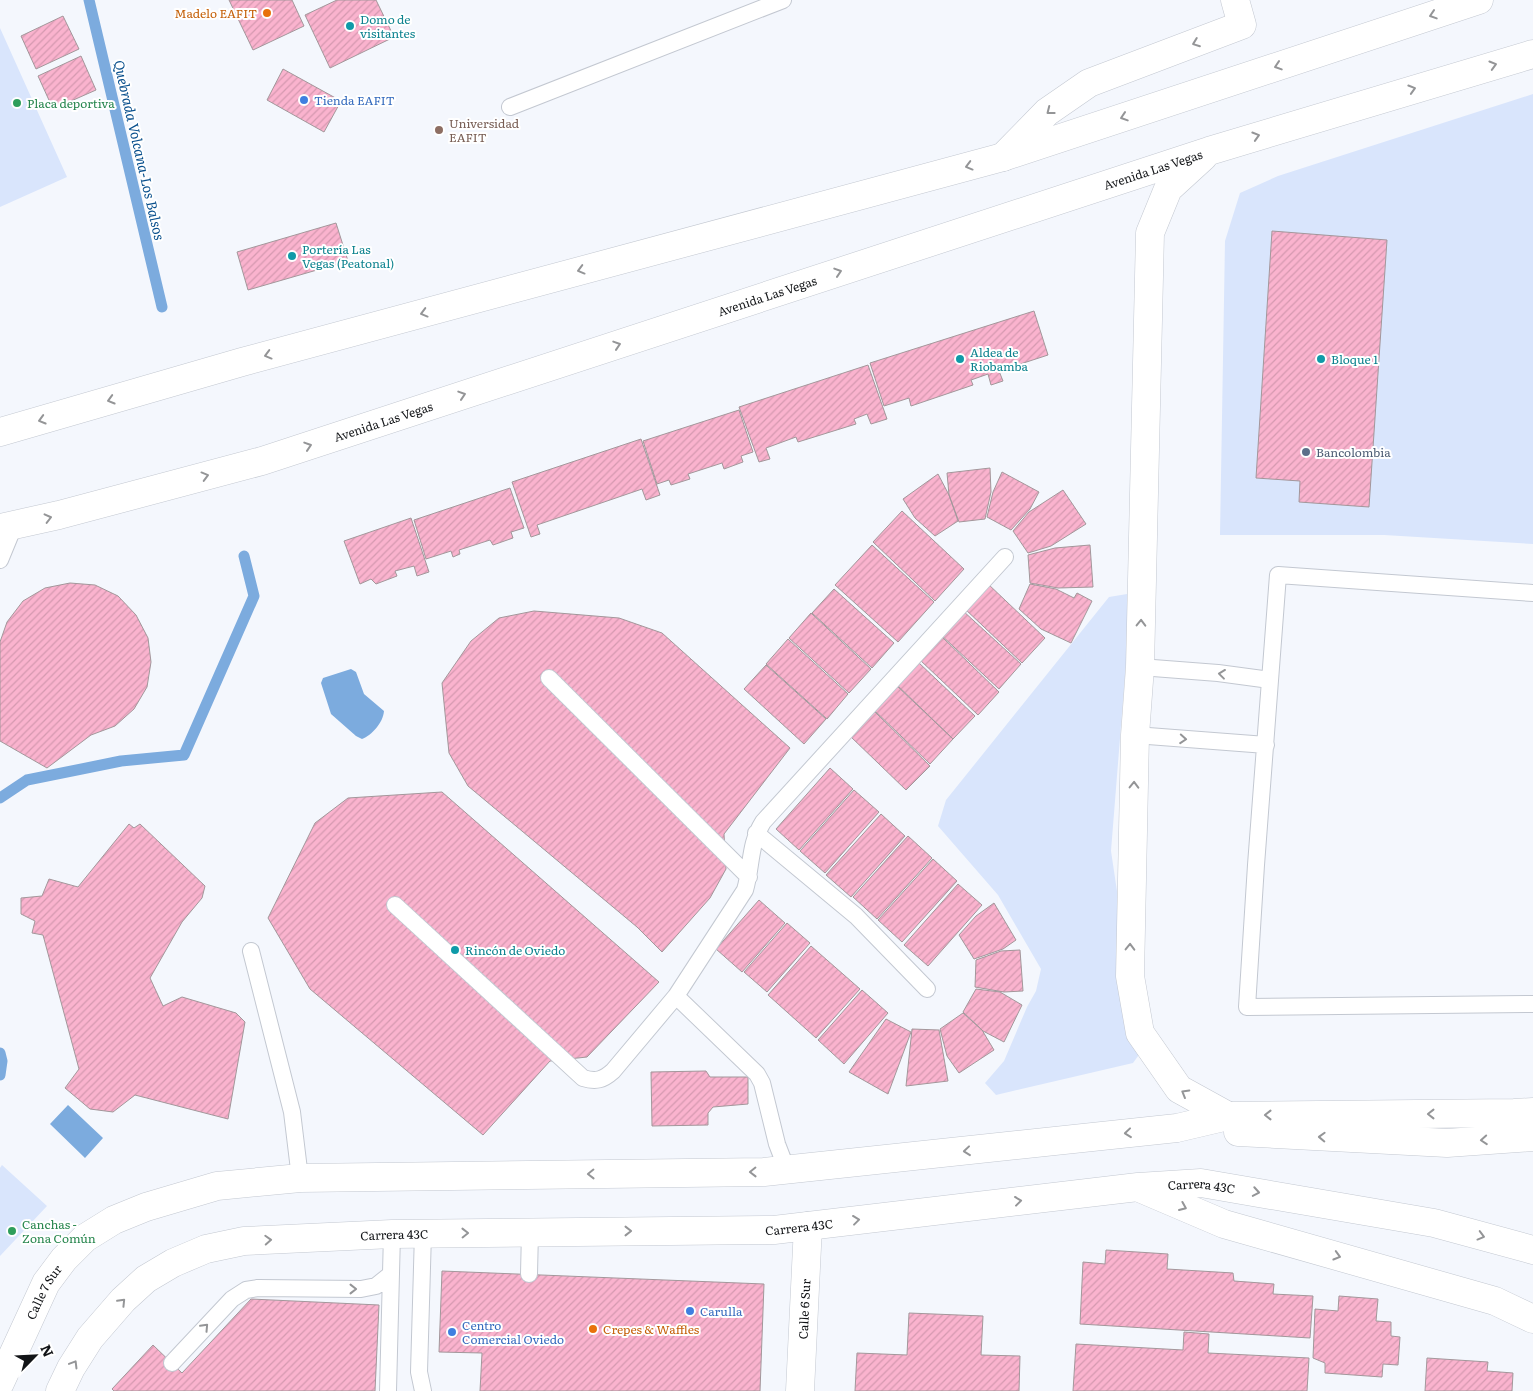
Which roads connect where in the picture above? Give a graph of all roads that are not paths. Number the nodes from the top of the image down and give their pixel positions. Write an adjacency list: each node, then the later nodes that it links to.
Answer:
1 (783, 0): 5 (lane)
2 (1235, 0): 7 (main road, one-way to 7)
3 (1479, 0): 7 (main road, one-way to 7)
4 (1533, 54): 6 (main road, Avenida Las Vegas, one-way to 4)
5 (510, 107)
6 (1210, 150): 9 (main road, Avenida Las Vegas, one-way to 6); 13 (main road, one-way to 6)
7 (1003, 157): 8 (main road, one-way to 8)
8 (0, 432)
9 (7, 527): 11 (lane)
10 (1005, 557): 18 (lane)
11 (0, 560)
12 (1533, 593): 15 (lane)
13 (1140, 667): 15 (lane, one-way to 13); 16 (main road)
14 (549, 678): 19 (lane)
15 (1270, 680): 17 (lane)
16 (1135, 735): 17 (lane, one-way to 17); 26 (main road, one-way to 16)
17 (1266, 745): 24 (lane)
18 (756, 833): 19 (lane); 22 (lane)
19 (749, 877): 23 (lane)
20 (395, 905): 23 (lane)
21 (251, 951): 30 (lane)
22 (926, 989)
23 (676, 996): 29 (lane)
24 (1533, 1004)
25 (1533, 1112): 26 (main road, one-way to 26)
26 (1228, 1116): 27 (main road)
27 (1177, 1128): 28 (main road, one-way to 27); 29 (main road, one-way to 29)
28 (1533, 1137)
29 (786, 1170): 30 (main road, one-way to 30)
30 (300, 1178): 41 (main road, Calle 7 Sur)
31 (1138, 1187): 32 (main road, Carrera 43C, one-way to 31); 36 (main road, Carrera 43C, one-way to 36); 39 (main road, one-way to 39)
32 (808, 1226): 33 (main road, Carrera 43C, one-way to 32); 45 (main road, Calle 6 Sur)
33 (530, 1232): 34 (main road, Carrera 43C, one-way to 33); 38 (lane)
34 (423, 1233): 35 (main road, Carrera 43C); 44 (lane)
35 (392, 1234): 37 (lane); 42 (main road, Carrera 43C, one-way to 35)
36 (1533, 1250)
37 (391, 1274): 40 (lane, one-way to 37); 43 (lane)
38 (529, 1274)
39 (1533, 1319)
40 (172, 1363)
41 (0, 1383)
42 (60, 1391)
43 (388, 1391)
44 (423, 1391)
45 (800, 1391)

